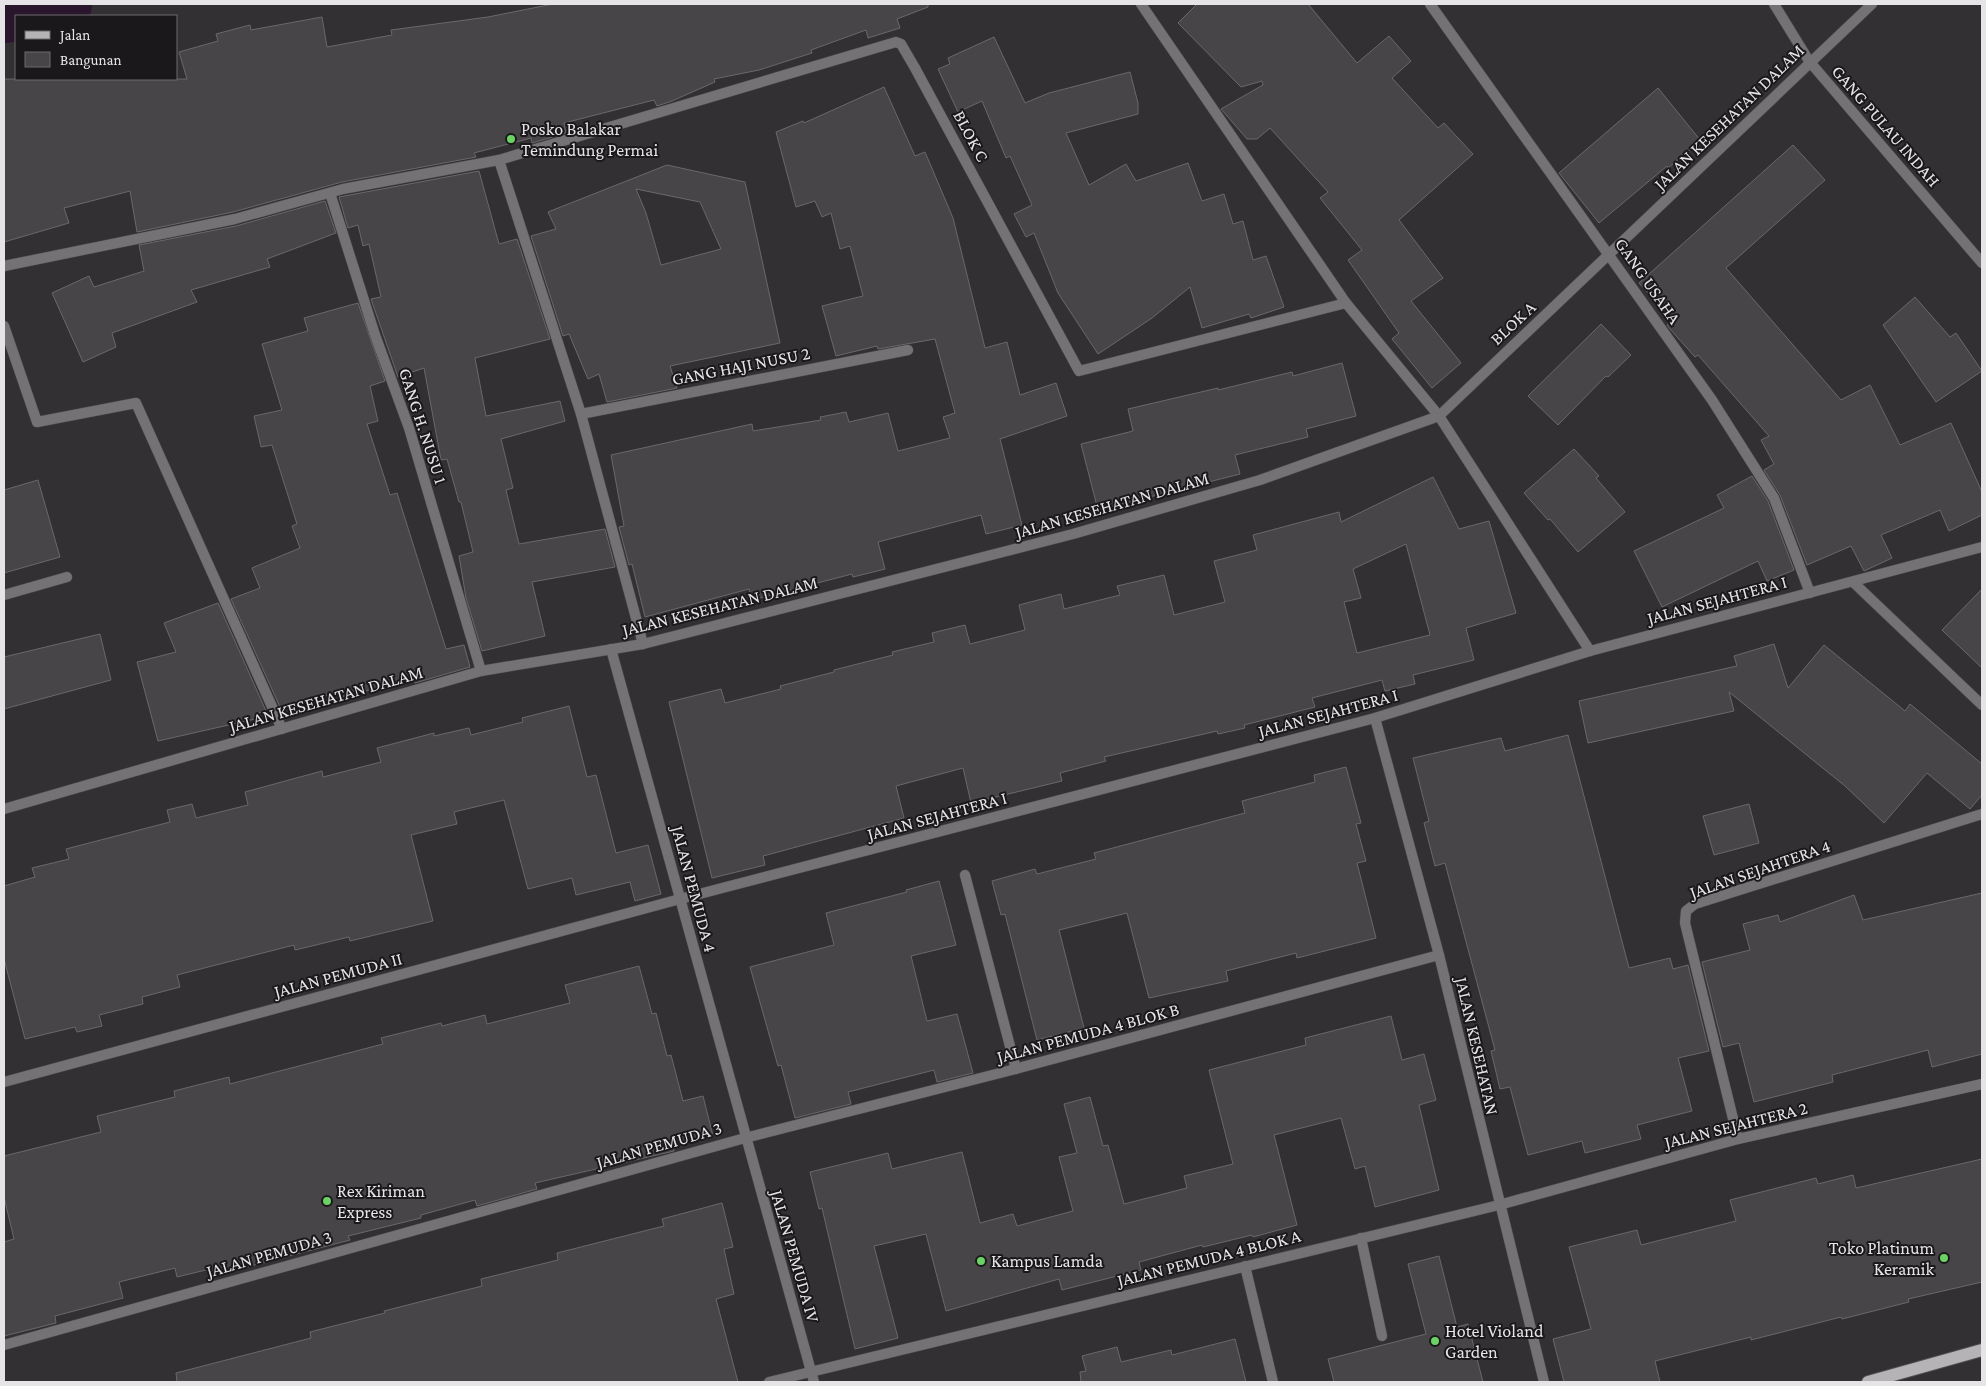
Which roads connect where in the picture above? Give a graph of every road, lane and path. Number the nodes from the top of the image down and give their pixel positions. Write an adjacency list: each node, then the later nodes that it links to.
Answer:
1 (1141, 4): 11 (street)
2 (1430, 4): 8 (street, GANG USAHA)
3 (1774, 4): 5 (street, GANG PULAU INDAH)
4 (1872, 4): 5 (street, JALAN KESEHATAN DALAM)
5 (1809, 61): 8 (street, JALAN KESEHATAN DALAM); 9 (street, GANG PULAU INDAH)
6 (499, 160): 7 (street); 11 (street, BLOK C); 14 (street)
7 (330, 193): 10 (street); 24 (street, GANG H. NUSU 1)
8 (1610, 254): 15 (street, BLOK A); 19 (street, GANG USAHA)
9 (1982, 263)
10 (4, 266)
11 (1346, 303): 15 (street)
12 (4, 326): 27 (street)
13 (908, 350): 14 (street, GANG HAJI NUSU 2)
14 (581, 414): 21 (street)
15 (1439, 416): 21 (street, JALAN KESEHATAN DALAM); 23 (street)
16 (1982, 547): 18 (street, JALAN SEJAHTERA I)
17 (68, 577): 20 (street)
18 (1853, 582): 19 (street, JALAN SEJAHTERA I); 25 (street)
19 (1810, 593): 23 (street, JALAN SEJAHTERA I)
20 (4, 595)
21 (643, 644): 22 (street, JALAN KESEHATAN DALAM)
22 (611, 649): 24 (street, JALAN KESEHATAN DALAM); 31 (street, JALAN PEMUDA 4)
23 (1590, 651): 26 (street, JALAN SEJAHTERA I)
24 (481, 671): 27 (street, JALAN KESEHATAN DALAM)
25 (1982, 705)
26 (1375, 718): 31 (street, JALAN SEJAHTERA I); 32 (street, JALAN KESEHATAN)
27 (282, 729): 28 (street, JALAN KESEHATAN DALAM)
28 (4, 809)
29 (1982, 814): 37 (street, JALAN SEJAHTERA 4)
30 (965, 875): 33 (street)
31 (680, 899): 34 (street, JALAN PEMUDA II); 36 (street, JALAN PEMUDA 4)
32 (1439, 955): 33 (street, JALAN PEMUDA 4 BLOK B); 38 (street, JALAN KESEHATAN)
33 (1016, 1069): 36 (street, JALAN PEMUDA 4 BLOK B)
34 (4, 1082)
35 (1982, 1084): 37 (street, JALAN SEJAHTERA 2)
36 (745, 1138): 42 (street, JALAN PEMUDA 3); 44 (street, JALAN PEMUDA IV)
37 (1738, 1139): 38 (street, JALAN SEJAHTERA 2)
38 (1499, 1205): 39 (street, JALAN PEMUDA 4 BLOK A); 48 (street, JALAN KESEHATAN)
39 (1361, 1238): 40 (street, JALAN PEMUDA 4 BLOK A); 41 (street)
40 (1245, 1266): 44 (street, JALAN PEMUDA 4 BLOK A); 47 (street)
41 (1382, 1336)
42 (4, 1345)
43 (1982, 1350): 49 (main road)
44 (811, 1371): 45 (street, JALAN PEMUDA 4 BLOK A); 46 (street, JALAN PEMUDA IV)
45 (769, 1382)
46 (814, 1382)
47 (1273, 1382)
48 (1544, 1382)
49 (1868, 1382)

